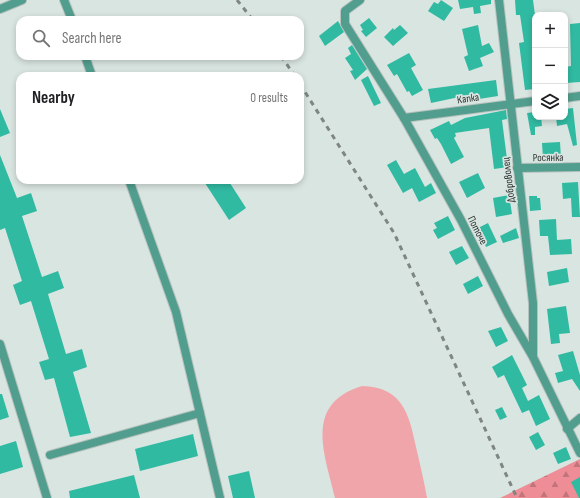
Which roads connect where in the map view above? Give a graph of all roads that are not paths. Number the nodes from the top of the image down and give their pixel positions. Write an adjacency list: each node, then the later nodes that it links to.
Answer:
1 (22, 0): 5 (street)
2 (64, 0): 6 (street)
3 (360, 0): 13 (street, Поточе)
4 (499, 0): 12 (street, Доброволец)
5 (0, 9)
6 (70, 16)
7 (86, 60): 8 (street)
8 (91, 72)
9 (580, 96): 10 (street)
10 (568, 98)
11 (532, 101): 12 (street, Капка)
12 (510, 103): 13 (street, Капка); 14 (street, Доброволец)
13 (404, 118): 18 (street, Поточе)
14 (517, 168): 15 (street, Росянка); 18 (street, Доброволец)
15 (580, 168)
16 (130, 184): 19 (street)
17 (0, 344): 24 (street)
18 (533, 357): 21 (street, Поточе)
19 (200, 413): 23 (street); 25 (street)
20 (580, 418): 21 (street)
21 (567, 429): 22 (street, Поточе)
22 (580, 453)
23 (50, 455)
24 (47, 498)
25 (220, 498)

